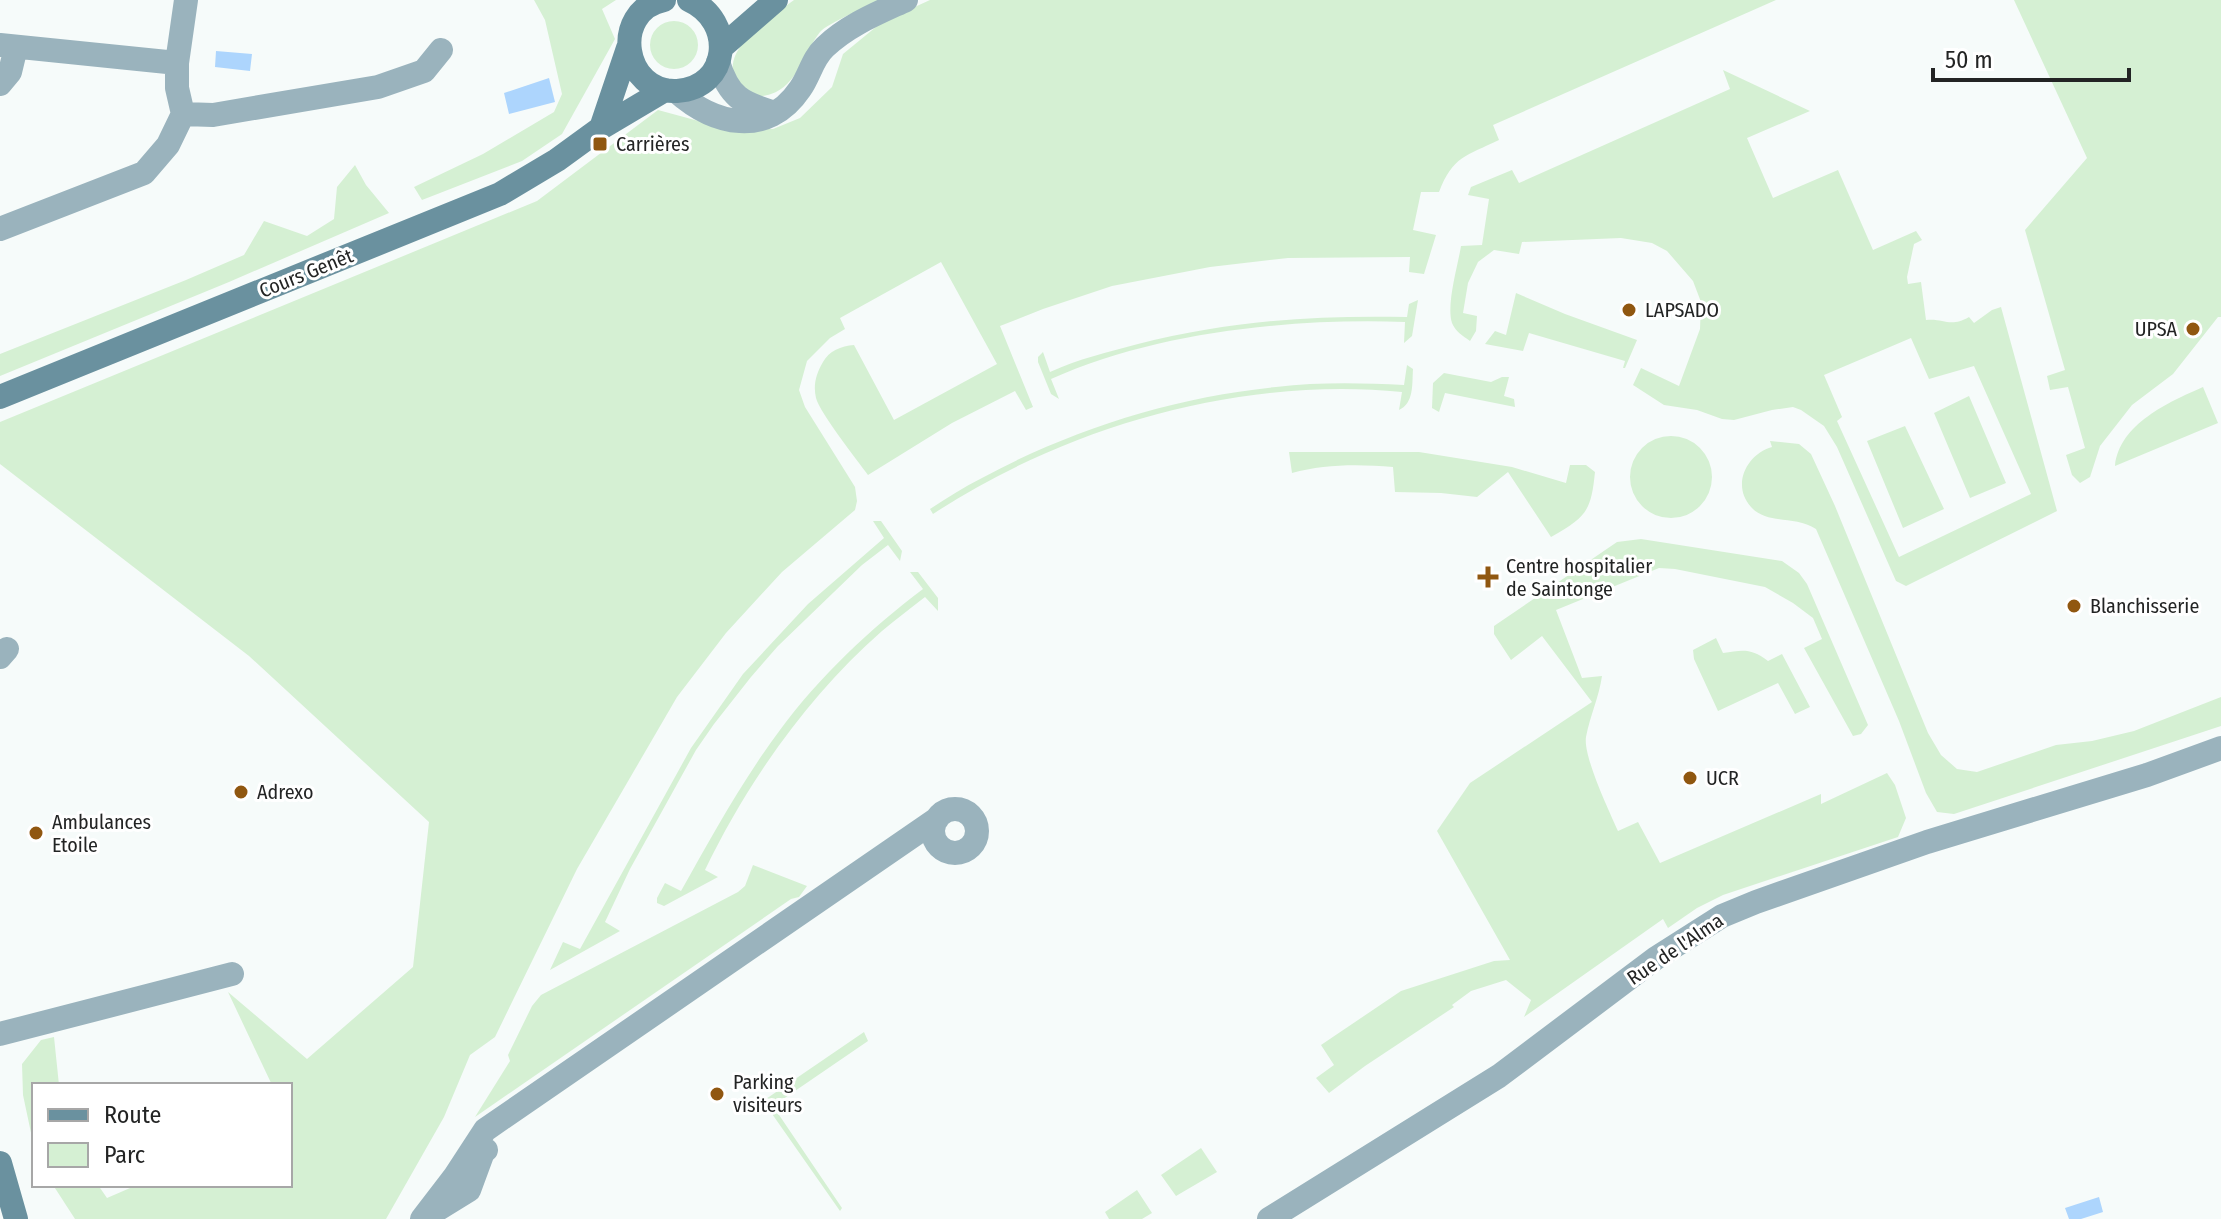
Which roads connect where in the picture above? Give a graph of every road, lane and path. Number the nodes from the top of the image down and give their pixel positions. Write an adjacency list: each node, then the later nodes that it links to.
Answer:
1 (186, 0): 11 (street)
2 (725, 0): 5 (main road)
3 (776, 0): 10 (main road)
4 (906, 0): 14 (street)
5 (693, 2): 10 (main road)
6 (652, 3): 8 (main road)
7 (8, 46): 11 (street); 12 (street)
8 (628, 48): 13 (main road); 16 (main road)
9 (441, 50): 15 (street)
10 (720, 54): 13 (main road, Cours Genêt); 14 (street)
11 (177, 63): 15 (street)
12 (0, 84)
13 (671, 91): 14 (street); 16 (main road, Cours Genêt)
14 (775, 113)
15 (183, 114): 17 (street)
16 (601, 128): 18 (main road, Cours Genêt)
17 (1, 225)
18 (0, 397)
19 (2221, 748): 26 (street, Rue de l'Alma)
20 (936, 830): 25 (street)
21 (232, 974): 22 (street)
22 (0, 1034)
23 (0, 1163): 24 (main road)
24 (16, 1219)
25 (423, 1219)
26 (1269, 1219)

